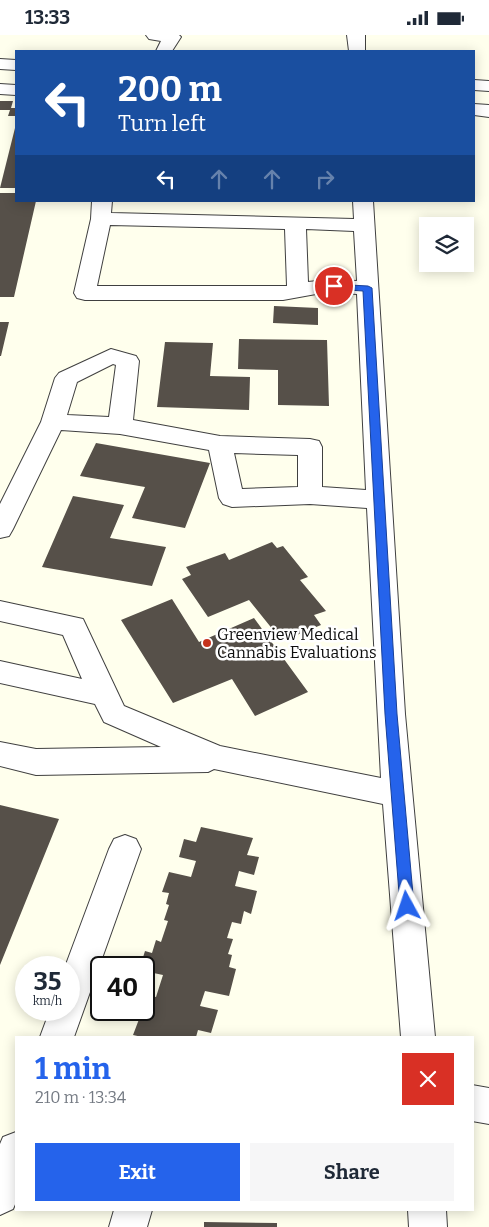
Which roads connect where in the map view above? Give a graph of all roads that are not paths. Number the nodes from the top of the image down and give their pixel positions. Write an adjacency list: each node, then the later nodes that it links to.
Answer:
1 (155, 35): 3 (street)
2 (356, 35): 4 (street)
3 (165, 50)
4 (357, 50)
5 (0, 64): 6 (street)
6 (15, 65)
7 (475, 85): 8 (street)
8 (489, 86)
9 (0, 89): 10 (street)
10 (15, 90)
11 (475, 110): 12 (street)
12 (489, 111)
13 (101, 210): 15 (street); 17 (street)
14 (364, 213): 15 (street); 16 (street)
15 (295, 223): 17 (street)
16 (368, 288): 17 (street); 22 (street)
17 (298, 290)
18 (53, 422): 19 (street); 19 (street); 23 (street)
19 (120, 426): 20 (street)
20 (220, 444): 21 (street); 21 (street)
21 (310, 495): 22 (street)
22 (380, 500): 29 (street)
23 (0, 529)
24 (0, 611): 26 (street)
25 (0, 672): 26 (street)
26 (104, 695): 28 (street)
27 (0, 754): 28 (street)
28 (216, 758): 29 (street)
29 (398, 794): 34 (street)
30 (126, 849): 31 (street)
31 (80, 974)
32 (63, 1021): 33 (street)
33 (57, 1036)
34 (418, 1036)
35 (474, 1103): 36 (street)
36 (489, 1106)
37 (15, 1153): 38 (street)
38 (0, 1195)
39 (133, 1211): 41 (street)
40 (428, 1211): 42 (street)
41 (128, 1227)
42 (428, 1227)

